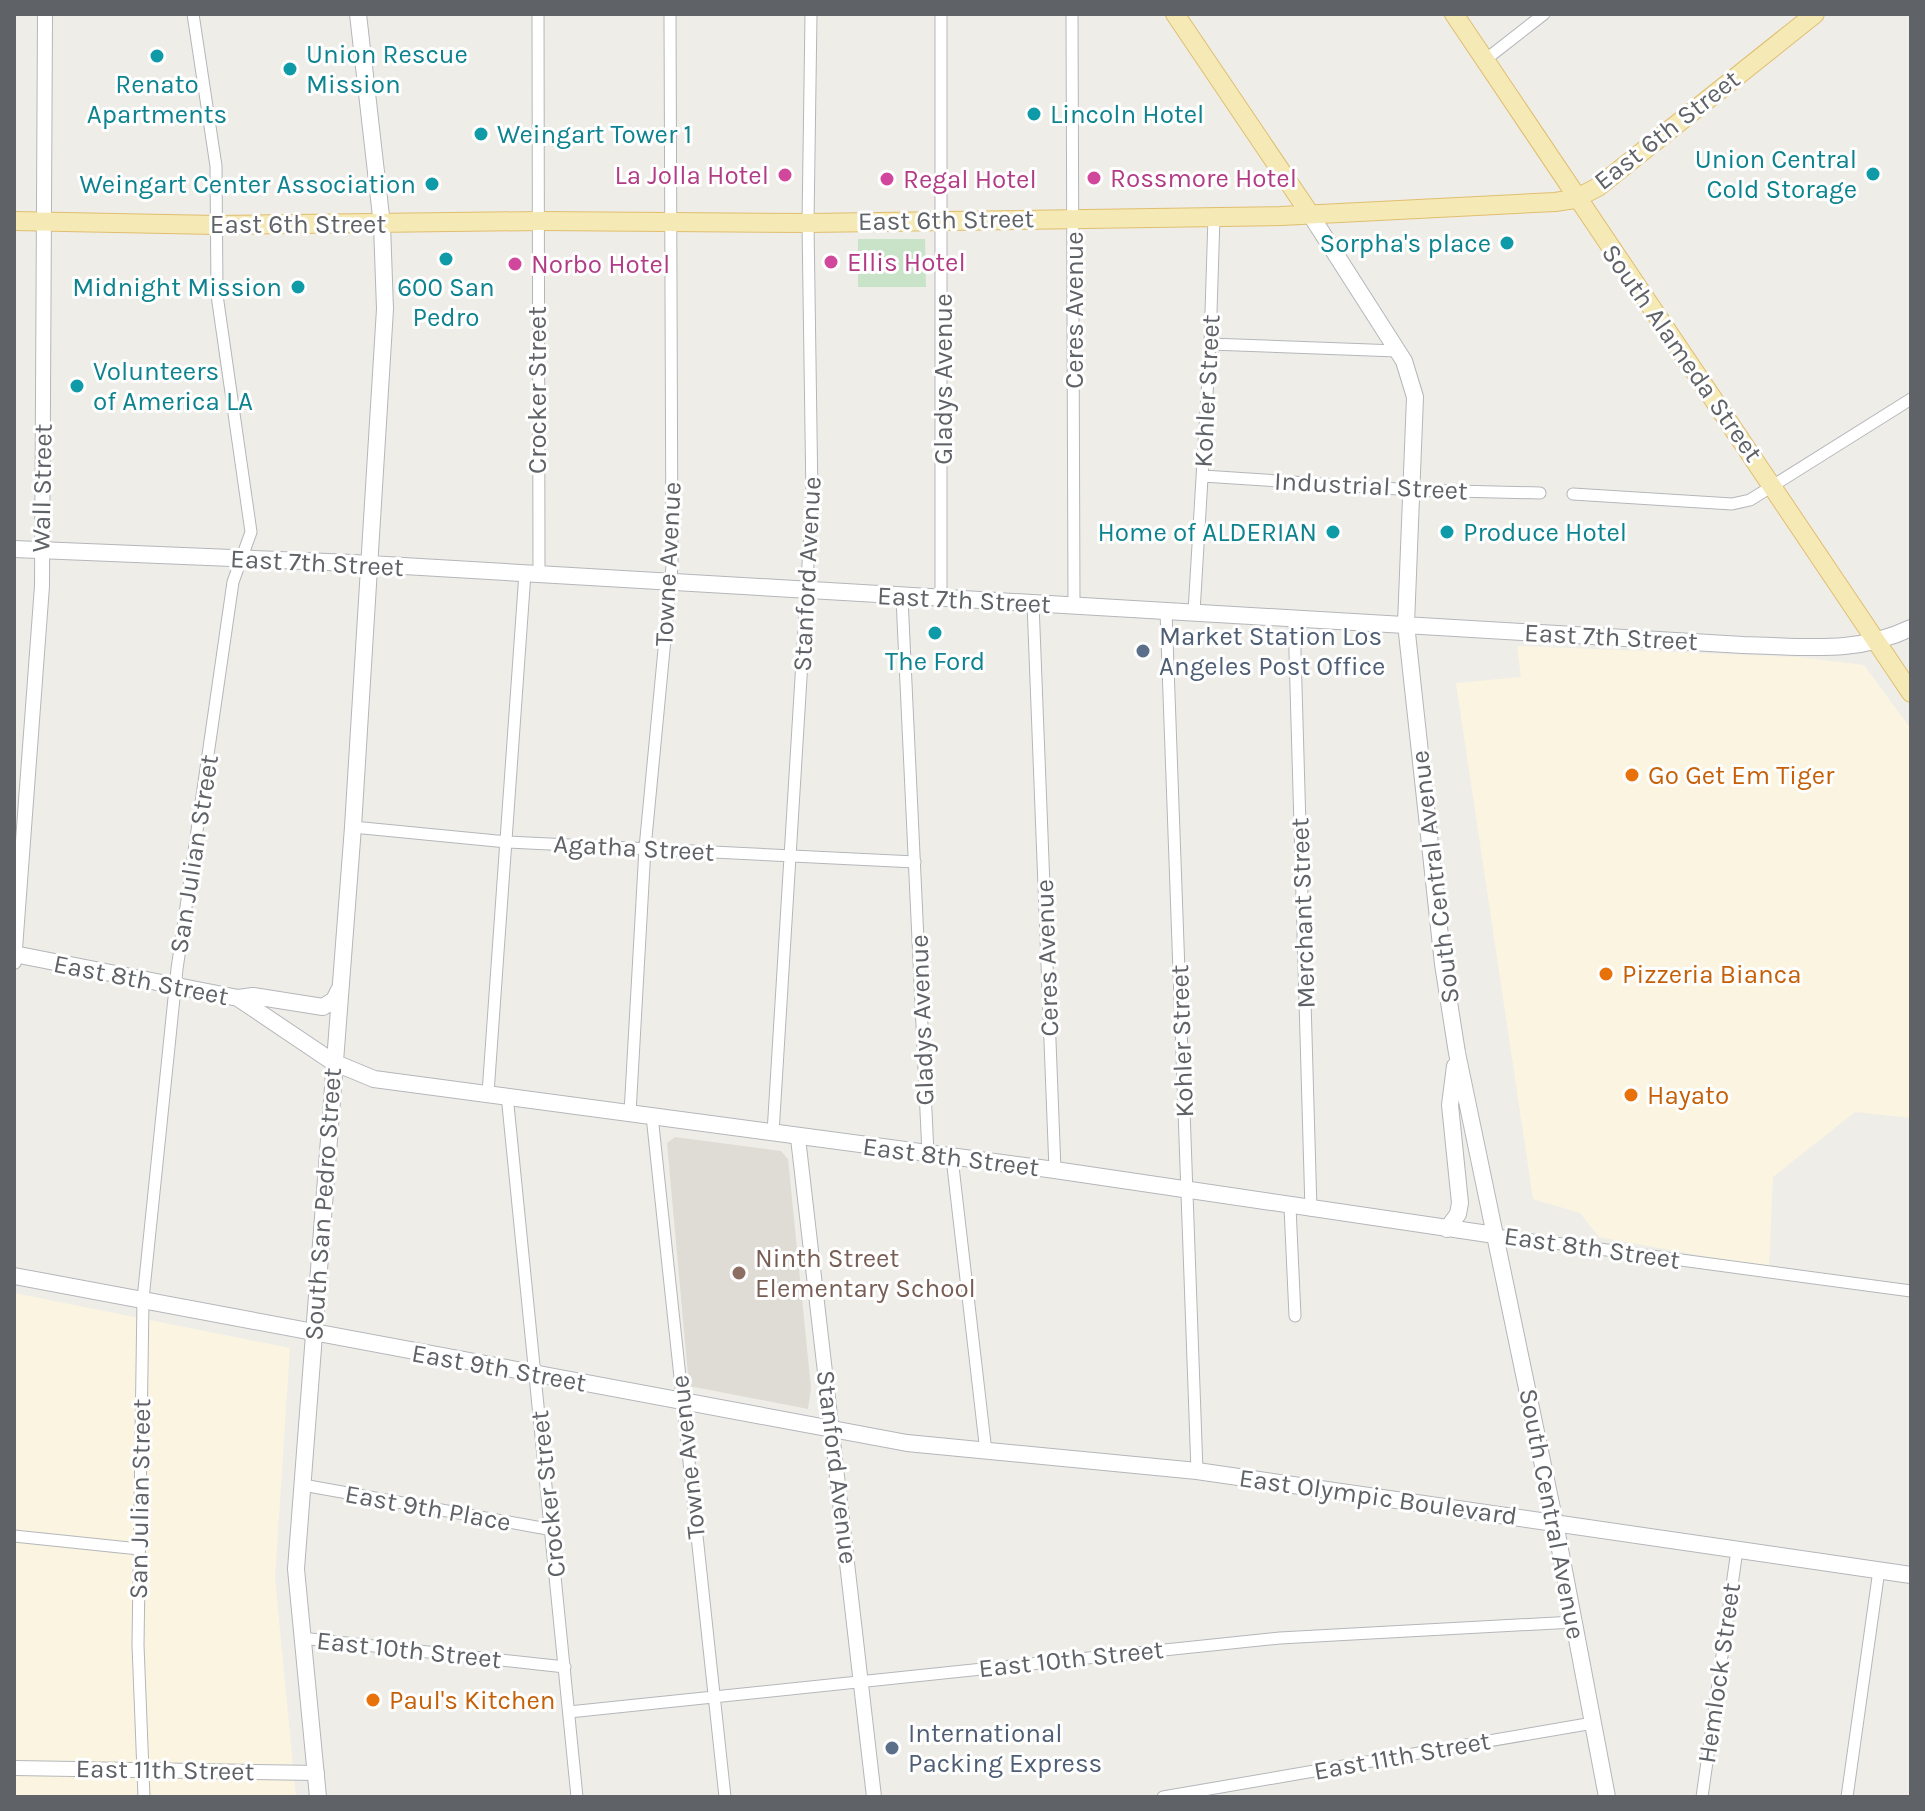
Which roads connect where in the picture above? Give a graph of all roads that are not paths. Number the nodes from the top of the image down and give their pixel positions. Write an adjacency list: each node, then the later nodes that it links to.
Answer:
1 (45, 14): 18 (street, Wall Street)
2 (193, 14): 24 (street, San Julian Street)
3 (358, 14): 25 (main road)
4 (538, 14): 21 (street, Crocker Street)
5 (670, 14): 22 (street, Towne Avenue)
6 (811, 14): 23 (street, Stanford Avenue)
7 (941, 14): 19 (street, Gladys Avenue)
8 (1072, 14): 17 (street, Ceres Avenue)
9 (1175, 14): 15 (main road, South Central Avenue)
10 (1454, 14): 13 (main road, South Alameda Street)
11 (1544, 14): 13 (street)
12 (1815, 14): 14 (main road, East 6th Street)
13 (1485, 60): 14 (main road, South Alameda Street)
14 (1575, 199): 15 (main road, East 6th Street); 30 (main road, South Alameda Street)
15 (1310, 214): 16 (main road, East 6th Street); 27 (main road, South Central Avenue)
16 (1214, 217): 17 (main road, East 6th Street); 26 (street, Kohler Street)
17 (1074, 218): 19 (main road, East 6th Street); 44 (street, Ceres Avenue)
18 (44, 220): 20 (main road, East 6th Street); 24 (main road, East 6th Street); 35 (street, Wall Street)
19 (942, 220): 23 (main road, East 6th Street); 42 (street, Gladys Avenue)
20 (14, 221)
21 (539, 221): 22 (main road, East 6th Street); 25 (main road, East 6th Street); 38 (street, Crocker Street)
22 (670, 222): 23 (main road, East 6th Street); 39 (street, Towne Avenue)
23 (808, 223): 40 (street, Stanford Avenue)
24 (217, 225): 25 (main road, East 6th Street); 36 (street, San Julian Street)
25 (382, 225): 37 (main road)
26 (1210, 344): 27 (street); 29 (street, Kohler Street)
27 (1397, 351): 31 (main road, South Central Avenue)
28 (1911, 399): 30 (street)
29 (1203, 476): 31 (street, Industrial Street); 46 (street, Kohler Street)
30 (1775, 487): 33 (street); 50 (main road, South Alameda Street)
31 (1413, 490): 32 (street, Industrial Street); 48 (main road, South Central Avenue)
32 (1540, 493)
33 (1573, 494)
34 (14, 549): 35 (main road, East 7th Street)
35 (41, 550): 36 (main road, East 7th Street); 57 (street, Wall Street)
36 (242, 560): 37 (main road, East 7th Street); 59 (street, San Julian Street)
37 (369, 565): 38 (main road, East 7th Street); 52 (main road, South San Pedro Street)
38 (532, 574): 39 (main road, East 7th Street); 53 (street, Crocker Street)
39 (670, 583): 40 (main road, East 7th Street); 54 (street, Towne Avenue)
40 (809, 591): 41 (main road, East 7th Street); 55 (street, Stanford Avenue)
41 (902, 598): 42 (main road, East 7th Street); 56 (street, Gladys Avenue)
42 (941, 600): 43 (main road, East 7th Street)
43 (1033, 603): 44 (main road, East 7th Street); 72 (street, Ceres Avenue)
44 (1074, 606): 45 (main road, East 7th Street)
45 (1166, 611): 46 (main road, East 7th Street); 73 (street, Kohler Street)
46 (1194, 612): 47 (main road, East 7th Street)
47 (1294, 617): 48 (main road, East 7th Street); 75 (street, Merchant Street)
48 (1406, 624): 50 (main road, East 7th Street); 62 (main road, South Central Avenue)
49 (1911, 628): 50 (main road, East 7th Street)
50 (1878, 643): 51 (main road, South Alameda Street)
51 (1911, 693)
52 (353, 827): 53 (street, Agatha Street); 60 (main road, South San Pedro Street)
53 (507, 842): 54 (street, Agatha Street); 64 (street, Crocker Street)
54 (645, 848): 55 (street, Agatha Street); 66 (street, Towne Avenue)
55 (791, 856): 56 (street, Agatha Street); 68 (street, Stanford Avenue)
56 (915, 862): 70 (street, Gladys Avenue)
57 (14, 954): 58 (street, Wall Street); 59 (main road, East 8th Street)
58 (14, 962)
59 (175, 987): 61 (main road, East 8th Street); 80 (street, San Julian Street)
60 (340, 988): 61 (main road); 63 (main road, South San Pedro Street)
61 (238, 998): 63 (main road, East 8th Street)
62 (1457, 1053): 76 (main road); 77 (main road, South Central Avenue)
63 (333, 1062): 64 (main road, East 8th Street); 82 (main road, South San Pedro Street)
64 (488, 1093): 65 (main road, East 8th Street)
65 (507, 1095): 66 (main road, East 8th Street); 83 (street, Crocker Street)
66 (630, 1113): 67 (main road, East 8th Street)
67 (652, 1116): 68 (main road, East 8th Street); 84 (street, Towne Avenue)
68 (773, 1133): 69 (main road, East 8th Street)
69 (798, 1138): 70 (main road, East 8th Street); 85 (street, Stanford Avenue)
70 (928, 1154): 71 (main road, East 8th Street)
71 (952, 1158): 72 (main road, East 8th Street); 86 (street)
72 (1055, 1170): 73 (main road, East 8th Street)
73 (1187, 1190): 74 (main road, East 8th Street); 87 (street, Kohler Street)
74 (1290, 1207): 75 (main road, East 8th Street); 81 (street)
75 (1311, 1210): 76 (main road, East 8th Street)
76 (1447, 1229): 77 (main road, East 8th Street)
77 (1495, 1235): 79 (street, East 8th Street); 89 (main road, South Central Avenue)
78 (14, 1276): 80 (main road, East 9th Street)
79 (1911, 1291)
80 (143, 1299): 82 (main road, East 9th Street); 92 (street, San Julian Street)
81 (1295, 1316)
82 (313, 1335): 83 (main road, East 9th Street); 88 (main road, South San Pedro Street)
83 (535, 1373): 84 (main road, East 9th Street); 90 (street, Crocker Street)
84 (682, 1402): 85 (main road, East 9th Street); 100 (street, Towne Avenue)
85 (831, 1429): 86 (main road, East 9th Street); 99 (street, Stanford Avenue)
86 (986, 1452): 87 (main road, East Olympic Boulevard)
87 (1197, 1471): 89 (main road, East Olympic Boulevard)
88 (303, 1485): 90 (street, East 9th Place); 97 (main road, South San Pedro Street)
89 (1555, 1523): 93 (main road, East Olympic Boulevard); 96 (main road, South Central Avenue)
90 (553, 1530): 98 (street, Crocker Street)
91 (14, 1536): 92 (street)
92 (139, 1549): 104 (street, San Julian Street)
93 (1737, 1550): 94 (main road, East Olympic Boulevard); 113 (street, Hemlock Street)
94 (1879, 1570): 95 (main road, East Olympic Boulevard); 114 (street)
95 (1911, 1575)
96 (1574, 1622): 99 (street, East 10th Street); 102 (main road, South Central Avenue)
97 (301, 1638): 98 (street, East 10th Street); 105 (main road, South San Pedro Street)
98 (565, 1667): 101 (street, Crocker Street)
99 (860, 1680): 100 (street, East 10th Street); 110 (street, Stanford Avenue)
100 (713, 1695): 101 (street, East 10th Street); 109 (street, Towne Avenue)
101 (569, 1712): 108 (street, Crocker Street)
102 (1593, 1723): 111 (street, East 11th Street); 112 (main road, South Central Avenue)
103 (14, 1768): 104 (street, East 11th Street)
104 (142, 1769): 105 (street, East 11th Street); 106 (street, San Julian Street)
105 (317, 1773): 107 (main road, South San Pedro Street)
106 (144, 1797)
107 (318, 1797)
108 (577, 1797)
109 (725, 1797)
110 (874, 1797)
111 (1163, 1797)
112 (1607, 1797)
113 (1702, 1797)
114 (1847, 1797)

